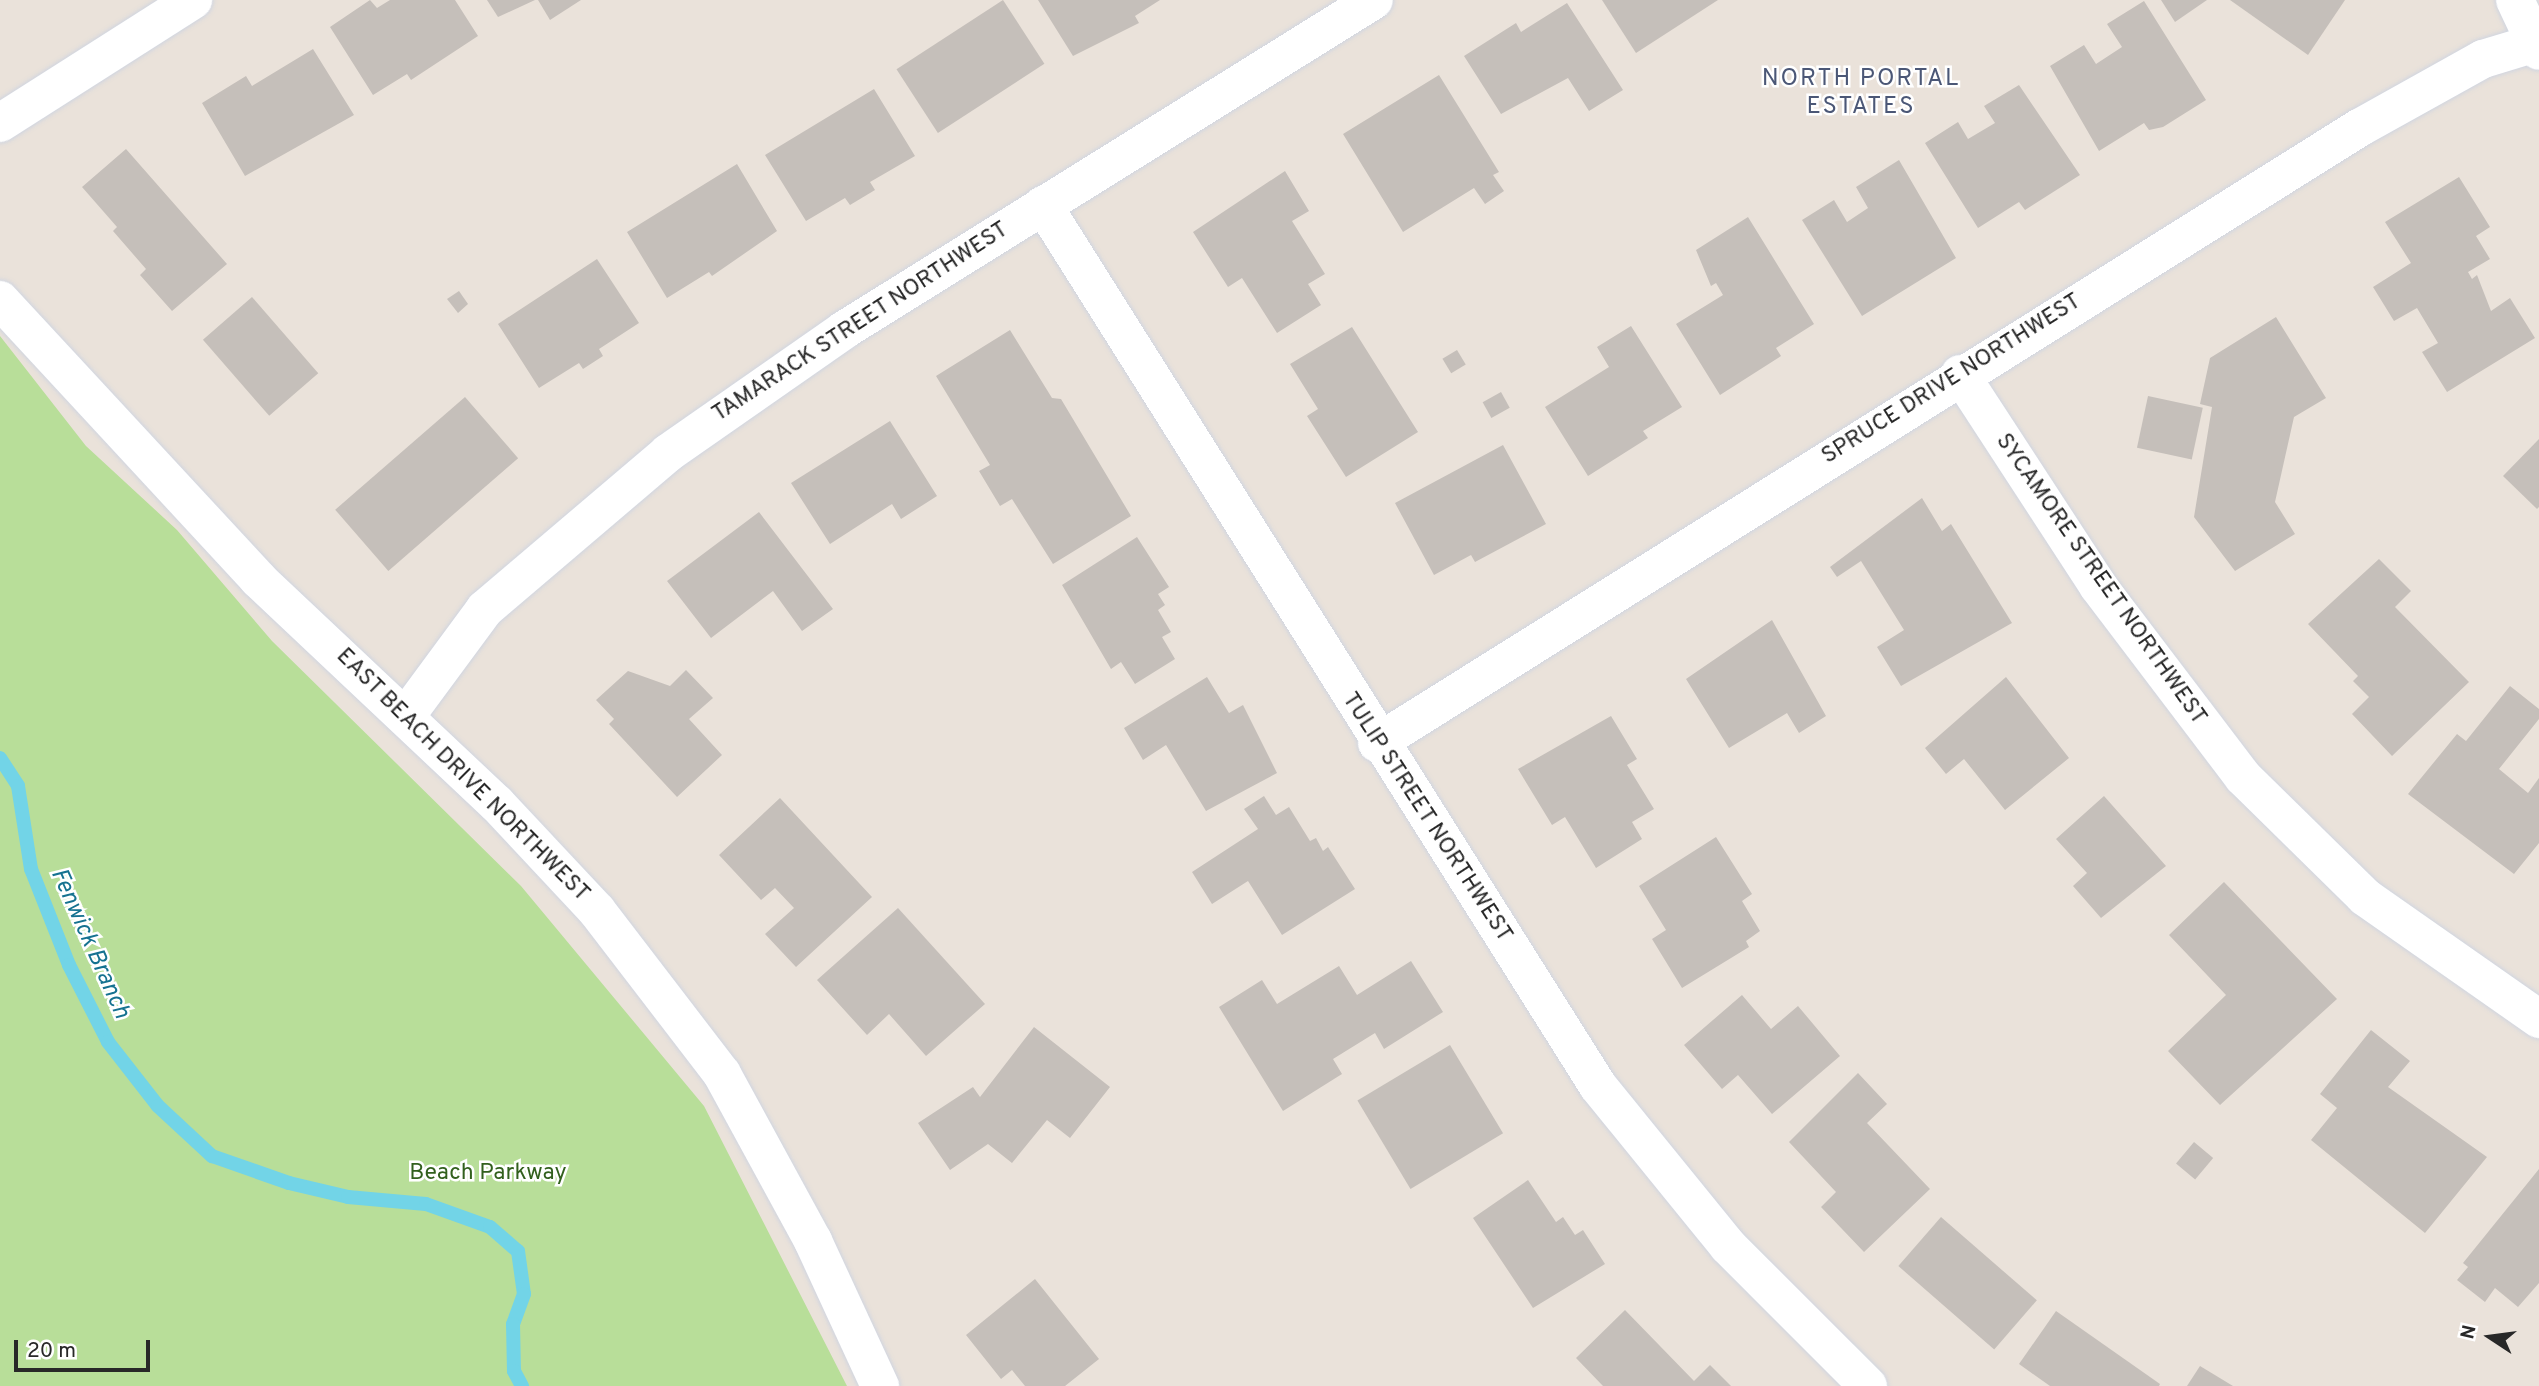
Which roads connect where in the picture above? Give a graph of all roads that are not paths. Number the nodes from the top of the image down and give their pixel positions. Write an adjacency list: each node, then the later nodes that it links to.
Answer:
1 (193, 0): 5 (street)
2 (1374, 0): 6 (street, TAMARACK STREET NORTHWEST)
3 (2515, 0): 4 (street)
4 (2538, 45): 8 (street, SPRUCE DRIVE NORTHWEST)
5 (0, 123)
6 (1042, 205): 9 (street, TAMARACK STREET NORTHWEST); 10 (street, TULIP STREET NORTHWEST)
7 (0, 300): 9 (street, EAST BEACH DRIVE NORTHWEST)
8 (1960, 374): 10 (street, SPRUCE DRIVE NORTHWEST); 11 (street, SYCAMORE STREET NORTHWEST)
9 (406, 716): 12 (street, EAST BEACH DRIVE NORTHWEST)
10 (1377, 743): 13 (street, TULIP STREET NORTHWEST)
11 (2539, 1018)
12 (880, 1386)
13 (1868, 1386)

